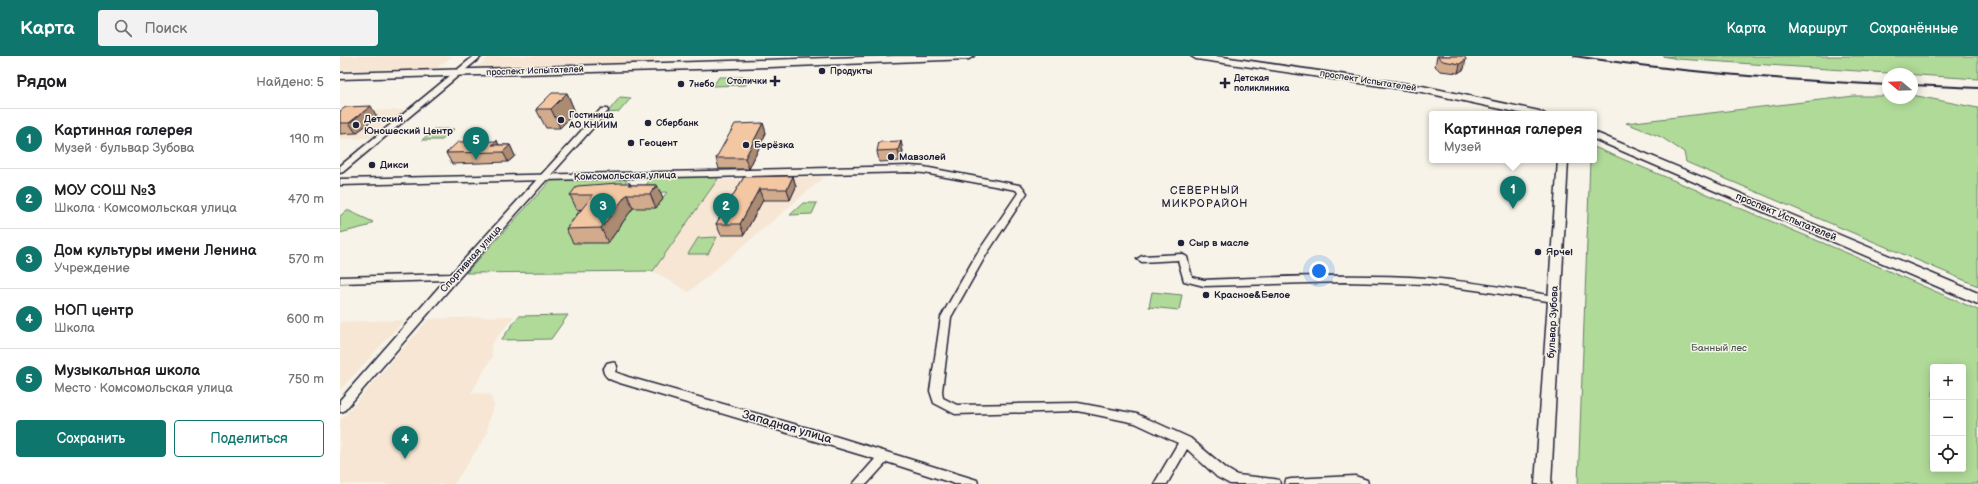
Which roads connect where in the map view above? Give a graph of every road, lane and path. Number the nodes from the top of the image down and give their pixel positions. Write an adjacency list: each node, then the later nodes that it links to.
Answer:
1 (478, 56): 4 (street)
2 (969, 56): 4 (main road, проспект Испытателей)
3 (1196, 56): 7 (main road, проспект Испытателей)
4 (457, 73): 5 (main road, проспект Испытателей); 10 (street)
5 (340, 76)
6 (604, 111): 12 (street, Спортивная улица)
7 (1525, 111)
8 (1597, 135): 18 (main road, проспект Испытателей)
9 (1563, 163): 17 (street, бульвар Зубова)
10 (340, 170)
11 (709, 174): 12 (street, Комсомольская улица); 21 (street, Комсомольская улица)
12 (546, 177): 13 (street, Комсомольская улица); 15 (street, Спортивная улица)
13 (340, 182)
14 (1142, 259): 17 (street)
15 (454, 277): 16 (street); 20 (street, Спортивная улица)
16 (340, 280)
17 (1554, 299): 29 (street, бульвар Зубова)
18 (1978, 299)
19 (611, 366): 22 (street, Западная улица)
20 (340, 408)
21 (1186, 442): 25 (street); 26 (street)
22 (886, 456): 23 (street); 24 (street, Западная улица)
23 (858, 484)
24 (972, 484)
25 (1160, 484)
26 (1274, 484)
27 (1291, 484): 28 (street)
28 (1362, 484)
29 (1543, 484)

